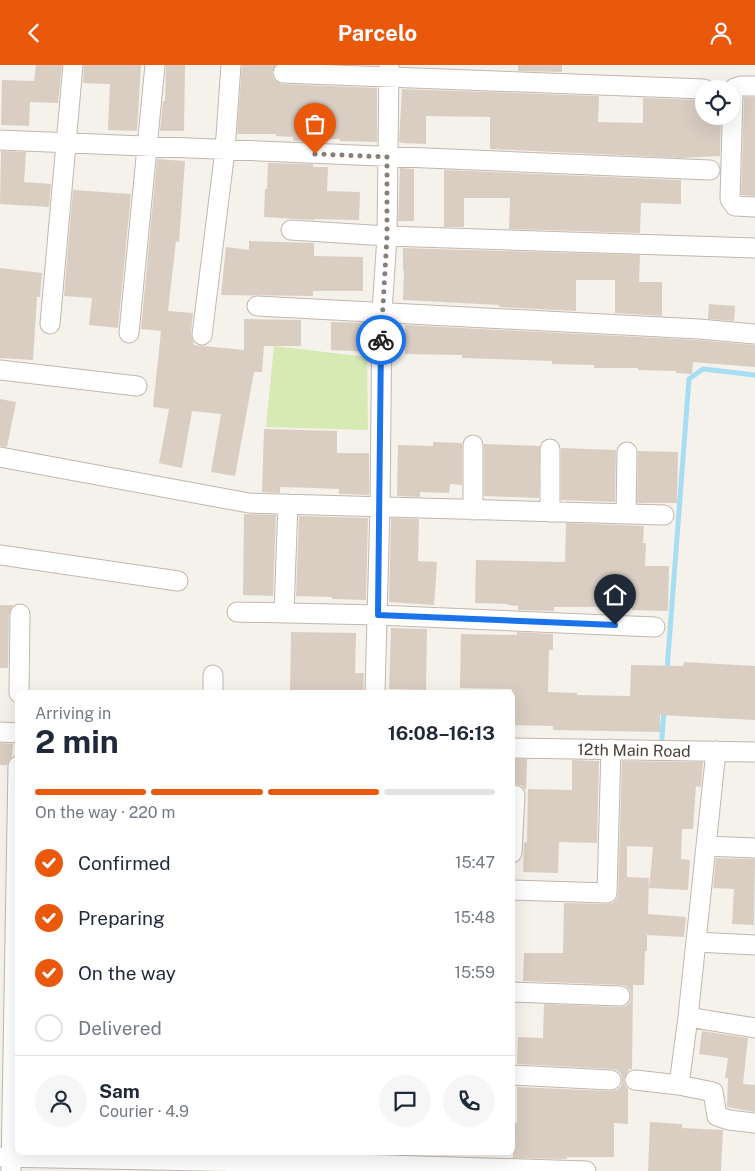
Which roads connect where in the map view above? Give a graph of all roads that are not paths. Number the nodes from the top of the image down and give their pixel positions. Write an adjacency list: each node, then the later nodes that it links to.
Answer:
1 (73, 65): 9 (street)
2 (155, 65): 10 (street)
3 (231, 65): 11 (street)
4 (388, 71): 5 (street); 7 (street); 12 (street)
5 (283, 73)
6 (755, 86): 14 (street)
7 (695, 88)
8 (0, 140): 9 (street)
9 (66, 143): 10 (street); 20 (street)
10 (147, 147): 11 (street); 21 (street)
11 (225, 150): 12 (street); 23 (street)
12 (387, 157): 13 (street); 16 (street)
13 (710, 170)
14 (755, 207)
15 (291, 230): 16 (street)
16 (387, 236): 17 (street); 19 (street)
17 (755, 248)
18 (257, 306): 19 (street)
19 (382, 312): 22 (street); 31 (street)
20 (50, 324)
21 (128, 333)
22 (755, 334)
23 (202, 335)
24 (0, 370): 25 (street)
25 (137, 386)
26 (473, 445): 32 (street)
27 (550, 449): 33 (street)
28 (627, 452): 34 (street)
29 (0, 457): 30 (street)
30 (288, 504): 31 (street); 39 (street)
31 (380, 506): 32 (street); 41 (street)
32 (473, 510): 33 (street)
33 (550, 512): 34 (street)
34 (626, 514): 35 (street)
35 (664, 515)
36 (0, 555): 37 (street)
37 (178, 581)
38 (237, 611): 39 (street)
39 (284, 612): 41 (street)
40 (20, 614): 43 (street)
41 (378, 615): 42 (street); 44 (street)
42 (655, 627)
43 (19, 690)
44 (375, 690)
45 (0, 732): 46 (street)
46 (15, 733)
47 (515, 748): 48 (street, 12th Main Road)
48 (611, 749): 49 (street, 12th Main Road); 57 (street)
49 (716, 751): 50 (street, 12th Main Road); 54 (street)
50 (755, 752)
51 (0, 796): 52 (street)
52 (15, 796)
53 (15, 823): 56 (street)
54 (706, 846): 55 (street); 58 (street)
55 (755, 848)
56 (11, 877): 62 (street)
57 (515, 890)
58 (696, 943): 59 (street); 63 (street)
59 (755, 945)
60 (515, 992): 61 (street)
61 (620, 996)
62 (10, 1017): 70 (street)
63 (688, 1017): 64 (street); 68 (street)
64 (755, 1028)
65 (515, 1075): 66 (street)
66 (611, 1080)
67 (635, 1081): 68 (street)
68 (679, 1085): 69 (street)
69 (755, 1123)
70 (8, 1162): 71 (street)
71 (357, 1163): 72 (street)
72 (586, 1171)

